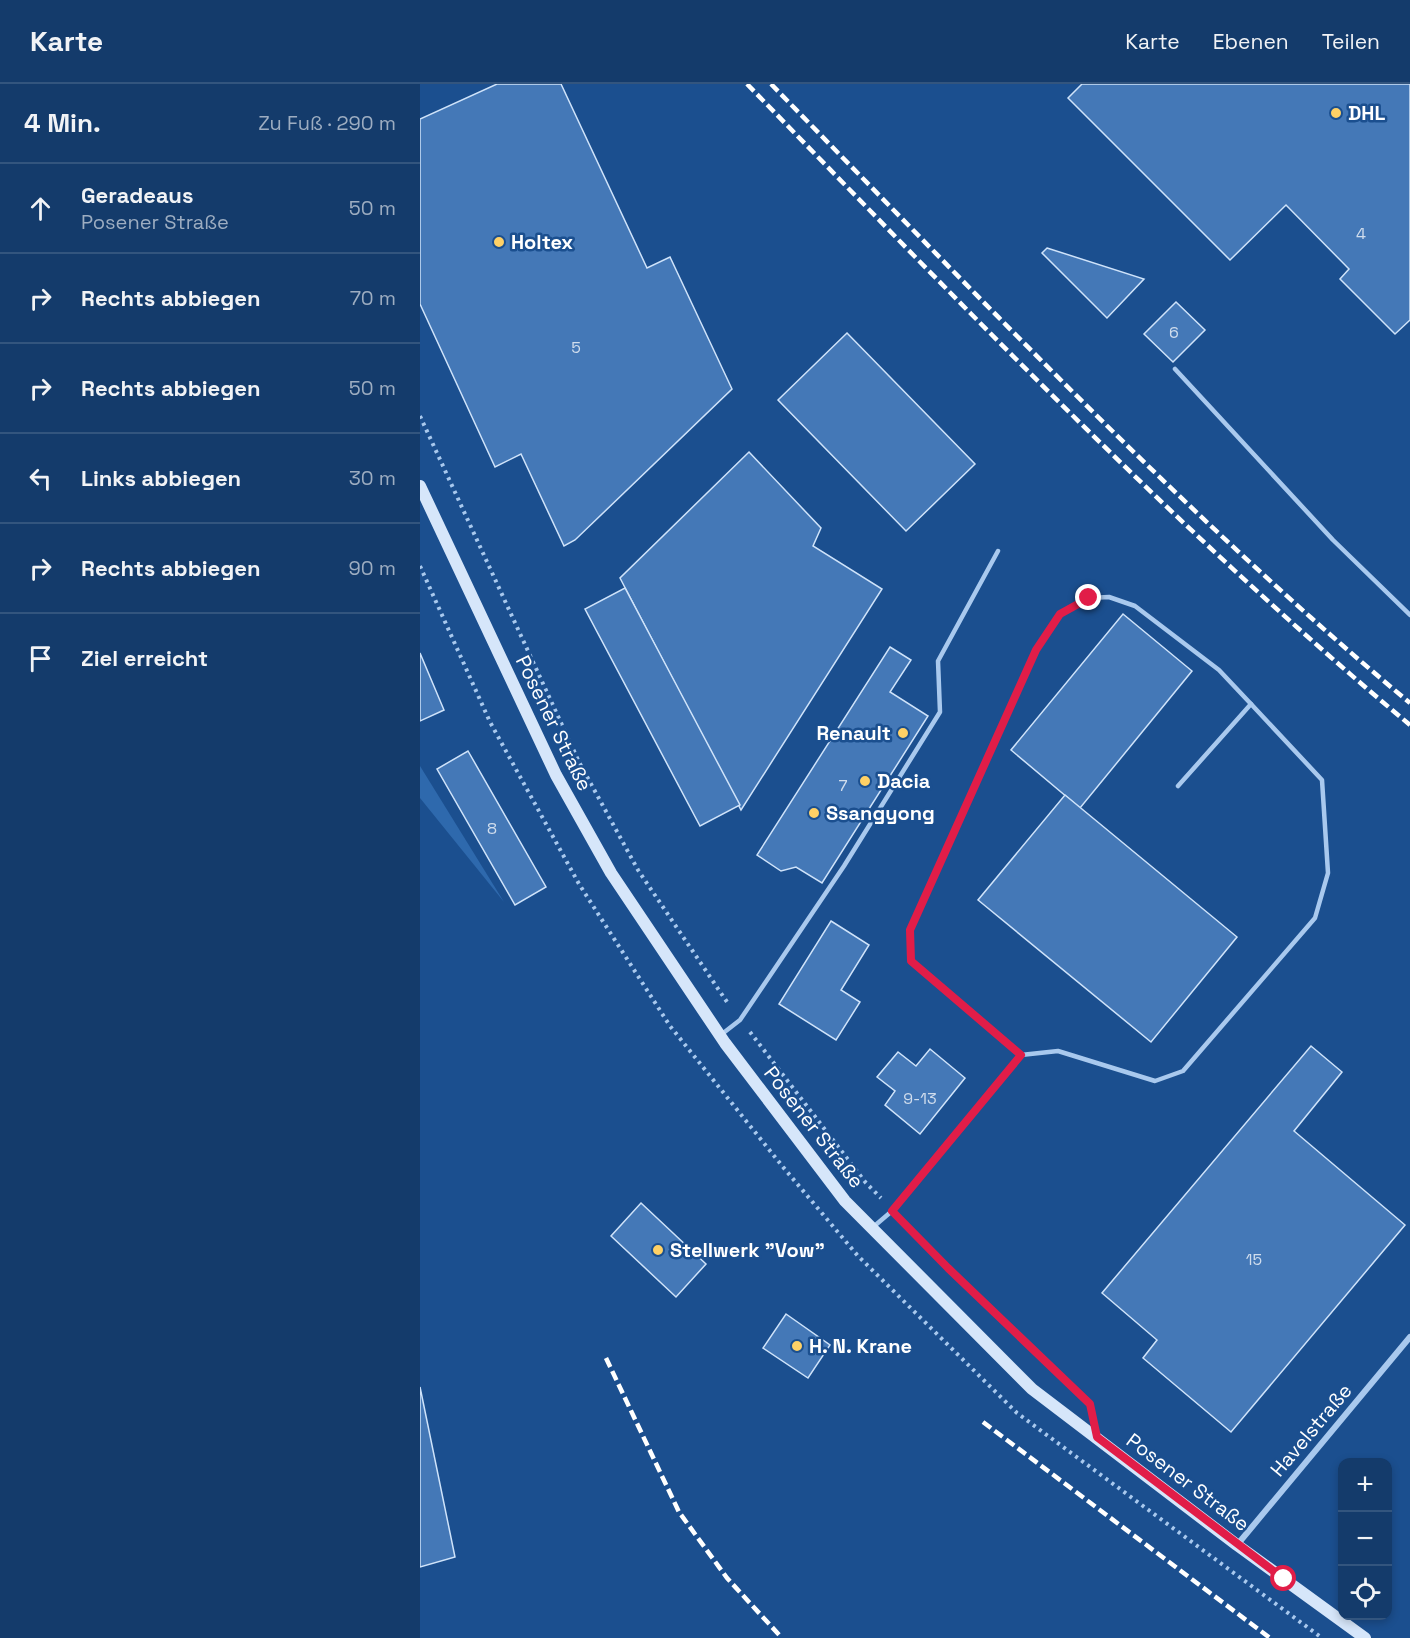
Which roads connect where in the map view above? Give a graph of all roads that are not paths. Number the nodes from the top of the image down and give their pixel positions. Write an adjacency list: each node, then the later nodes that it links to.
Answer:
1 (1175, 369): 4 (lane)
2 (420, 486): 7 (street, Posener Straße)
3 (998, 551): 7 (lane)
4 (1410, 615)
5 (1251, 704): 6 (lane); 8 (lane); 8 (lane)
6 (1178, 786)
7 (720, 1036): 9 (street, Posener Straße)
8 (1021, 1055): 9 (lane)
9 (872, 1228): 11 (street, Posener Straße)
10 (1410, 1337): 11 (street, Havelstraße)
11 (1238, 1545): 12 (street, Posener Straße)
12 (1365, 1638)

